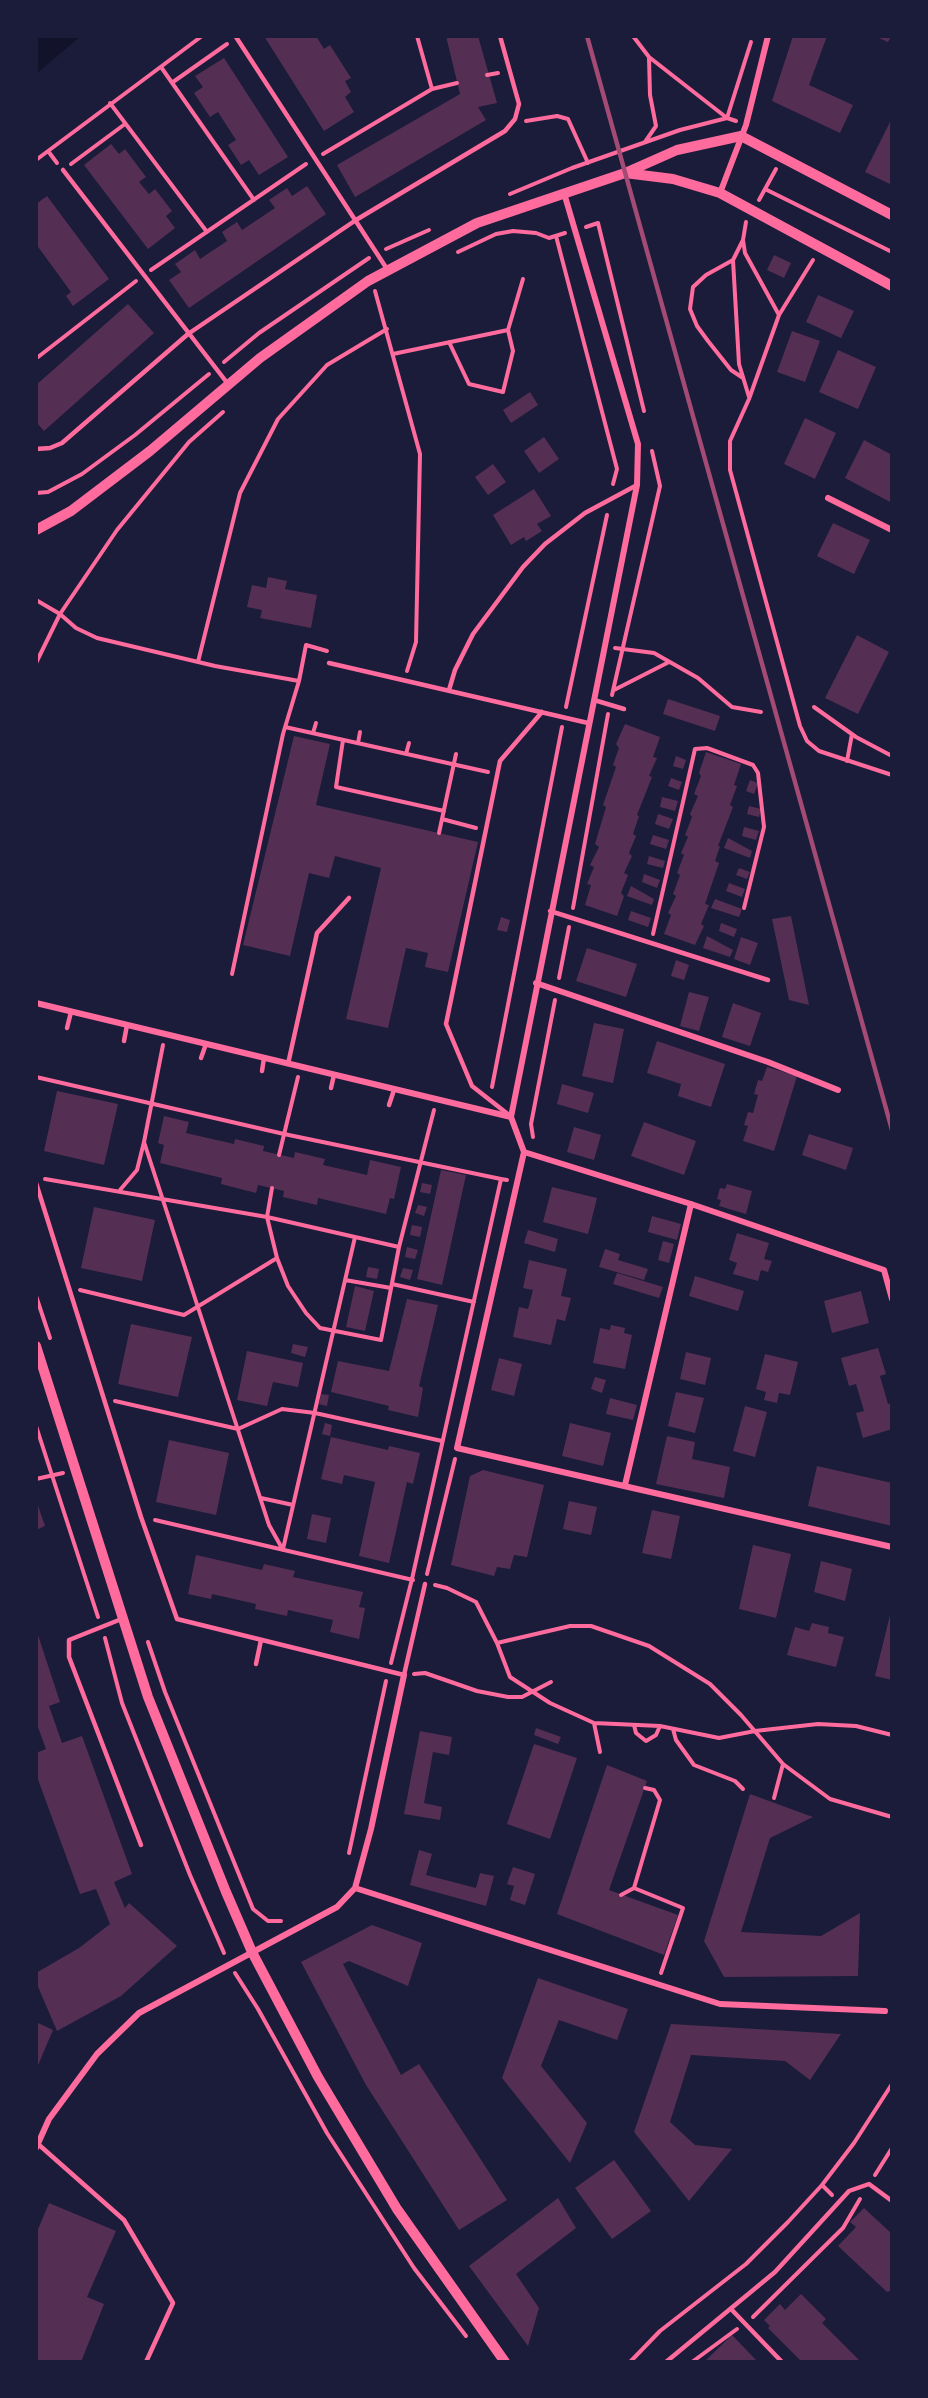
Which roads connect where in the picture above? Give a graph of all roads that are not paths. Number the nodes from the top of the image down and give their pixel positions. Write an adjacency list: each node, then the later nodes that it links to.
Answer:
1 (500, 36): 10 (lane)
2 (768, 36): 4 (street)
3 (236, 38): 10 (lane)
4 (741, 136): 6 (street); 8 (street); 9 (street)
5 (63, 170): 13 (lane)
6 (625, 173): 7 (street); 8 (street)
7 (564, 193): 11 (street); 16 (street)
8 (720, 193): 12 (street)
9 (892, 215)
10 (356, 220): 11 (lane); 13 (lane)
11 (387, 269): 14 (street)
12 (892, 286)
13 (188, 334): 14 (lane); 15 (lane)
14 (230, 386): 18 (street)
15 (36, 449)
16 (637, 485): 21 (lane); 22 (street)
17 (828, 498): 19 (street)
18 (36, 530)
19 (892, 530)
20 (329, 663): 21 (lane)
21 (449, 690): 24 (lane)
22 (594, 700): 23 (lane); 25 (street)
23 (624, 709)
24 (542, 712): 25 (lane); 45 (lane)
25 (588, 723): 27 (street)
26 (349, 898): 38 (lane)
27 (550, 911): 28 (lane); 29 (street)
28 (768, 980)
29 (536, 982): 43 (street); 45 (street)
30 (36, 1003): 31 (street)
31 (71, 1011): 32 (street); 33 (lane)
32 (127, 1024): 34 (lane); 35 (street)
33 (67, 1028)
34 (124, 1041)
35 (206, 1044): 36 (lane); 37 (street)
36 (201, 1058)
37 (264, 1058): 38 (street); 39 (lane)
38 (288, 1064): 40 (street)
39 (262, 1071)
40 (334, 1076): 41 (lane); 42 (street)
41 (331, 1088)
42 (394, 1090): 44 (lane); 45 (street)
43 (838, 1090)
44 (389, 1105)
45 (511, 1117): 46 (street)
46 (524, 1152): 48 (street); 51 (street)
47 (36, 1183): 55 (lane)
48 (691, 1204): 49 (street); 51 (street)
49 (892, 1299)
50 (36, 1346): 54 (street)
51 (625, 1485): 52 (street)
52 (892, 1547)
53 (425, 1584): 57 (lane)
54 (124, 1618): 58 (lane); 60 (street)
55 (261, 1640): 56 (lane); 57 (lane)
56 (256, 1664)
57 (404, 1675): 59 (street)
58 (141, 1845)
59 (355, 1888): 60 (street); 61 (street)
60 (252, 1952): 62 (street); 66 (street)
61 (885, 2011)
62 (37, 2146): 65 (lane)
63 (892, 2201): 64 (lane)
64 (731, 2309): 67 (lane); 68 (lane)
65 (146, 2362)
66 (505, 2362)
67 (666, 2362)
68 (782, 2362)

